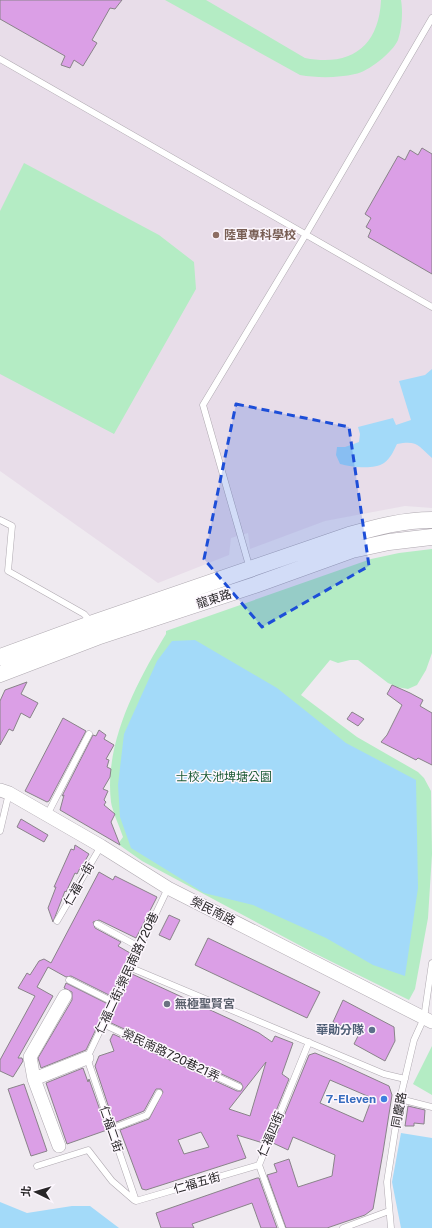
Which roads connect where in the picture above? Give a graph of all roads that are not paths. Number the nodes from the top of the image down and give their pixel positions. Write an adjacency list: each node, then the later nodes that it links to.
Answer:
1 (432, 18): 3 (lane)
2 (0, 58): 3 (lane)
3 (306, 234): 4 (lane); 10 (lane)
4 (432, 307)
5 (0, 520): 11 (lane)
6 (432, 520): 7 (street, 龍東路)
7 (386, 524): 9 (street); 10 (street, 龍東路)
8 (432, 537): 9 (street, 龍東路)
9 (389, 542): 11 (street, 龍東路)
10 (250, 569): 11 (street, 龍東路)
11 (95, 630): 12 (street, 龍東路); 13 (street, 龍東路)
12 (0, 657)
13 (0, 674)
14 (90, 734): 16 (lane)
15 (5, 791): 16 (street, 榮民南路); 17 (lane)
16 (47, 814): 18 (street, 榮民南路)
17 (0, 831)
18 (101, 846): 19 (street, 榮民南路); 20 (lane, 仁福一街)
19 (168, 888): 22 (lane, 仁福二街;榮民南路720巷); 28 (street, 榮民南路)
20 (57, 921)
21 (97, 924): 22 (lane)
22 (139, 946): 24 (lane, 仁福二街;榮民南路720巷)
23 (432, 963): 28 (lane, 同慶路)
24 (129, 967): 27 (lane, 仁福二街;榮民南路720巷); 30 (lane)
25 (69, 980): 27 (lane)
26 (65, 996): 32 (street)
27 (113, 1002): 29 (lane, 仁福二街;榮民南路720巷)
28 (428, 1020): 33 (lane, 同慶路)
29 (103, 1024): 31 (lane, 仁福二街;榮民南路720巷); 34 (lane, 榮民南路720巷21弄)
30 (310, 1042): 33 (lane); 40 (lane, 仁福四街)
31 (87, 1058): 32 (street); 38 (lane, 仁福二街)
32 (34, 1079): 39 (street)
33 (404, 1079): 36 (lane, 同慶路)
34 (239, 1087)
35 (159, 1093): 38 (lane)
36 (400, 1099): 37 (lane); 43 (lane, 同慶路)
37 (432, 1107)
38 (111, 1129): 42 (lane, 仁福二街)
39 (59, 1146)
40 (259, 1165): 42 (lane, 仁福五街); 44 (lane, 仁福四街)
41 (37, 1166): 42 (lane)
42 (136, 1201)
43 (389, 1211): 45 (lane); 46 (lane, 同慶路)
44 (282, 1228)
45 (343, 1228)
46 (391, 1228)

